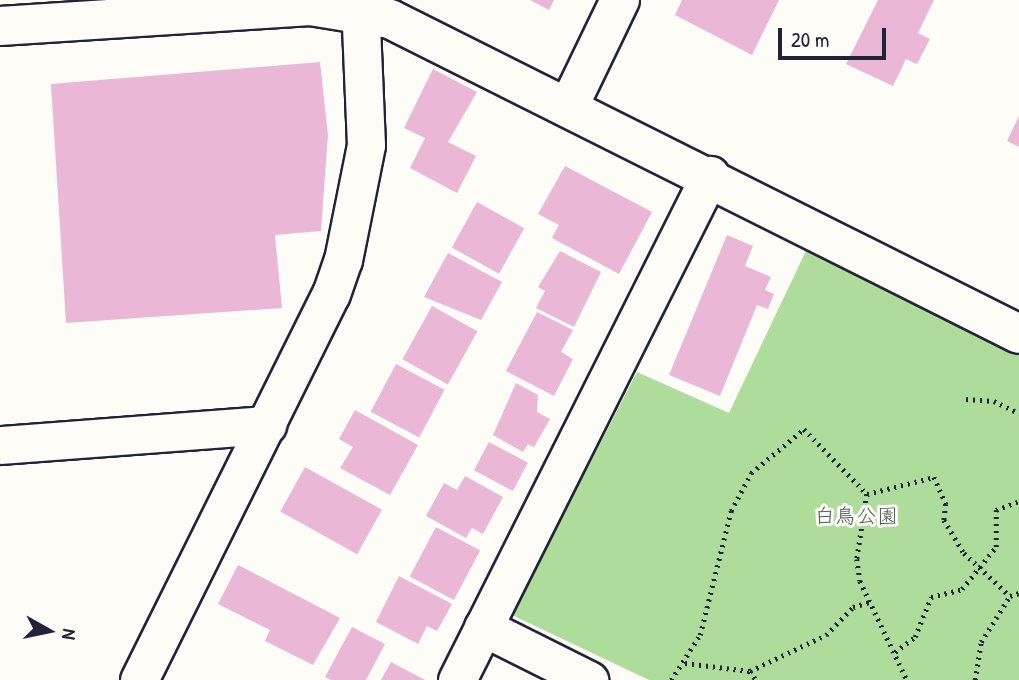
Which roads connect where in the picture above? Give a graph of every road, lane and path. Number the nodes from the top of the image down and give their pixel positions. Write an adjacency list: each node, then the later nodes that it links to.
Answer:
1 (621, 0): 4 (street)
2 (360, 5): 3 (street); 4 (street); 9 (street)
3 (0, 26)
4 (568, 108): 5 (street)
5 (710, 175): 6 (street); 17 (street)
6 (1019, 334)
7 (966, 399): 8 (path)
8 (1019, 413)
9 (267, 425): 10 (street); 21 (street)
10 (0, 445)
11 (867, 494): 13 (path); 16 (path); 19 (path)
12 (1019, 501): 13 (path)
13 (977, 564): 15 (path); 18 (path)
14 (1019, 593): 15 (path)
15 (1010, 596): 27 (path)
16 (869, 601): 18 (path); 20 (path)
17 (483, 627): 22 (street); 23 (street)
18 (895, 652): 26 (path)
19 (685, 663): 20 (path); 24 (path)
20 (750, 671): 25 (path)
21 (139, 680)
22 (457, 680)
23 (589, 680)
24 (671, 680)
25 (756, 680)
26 (907, 680)
27 (975, 680)

